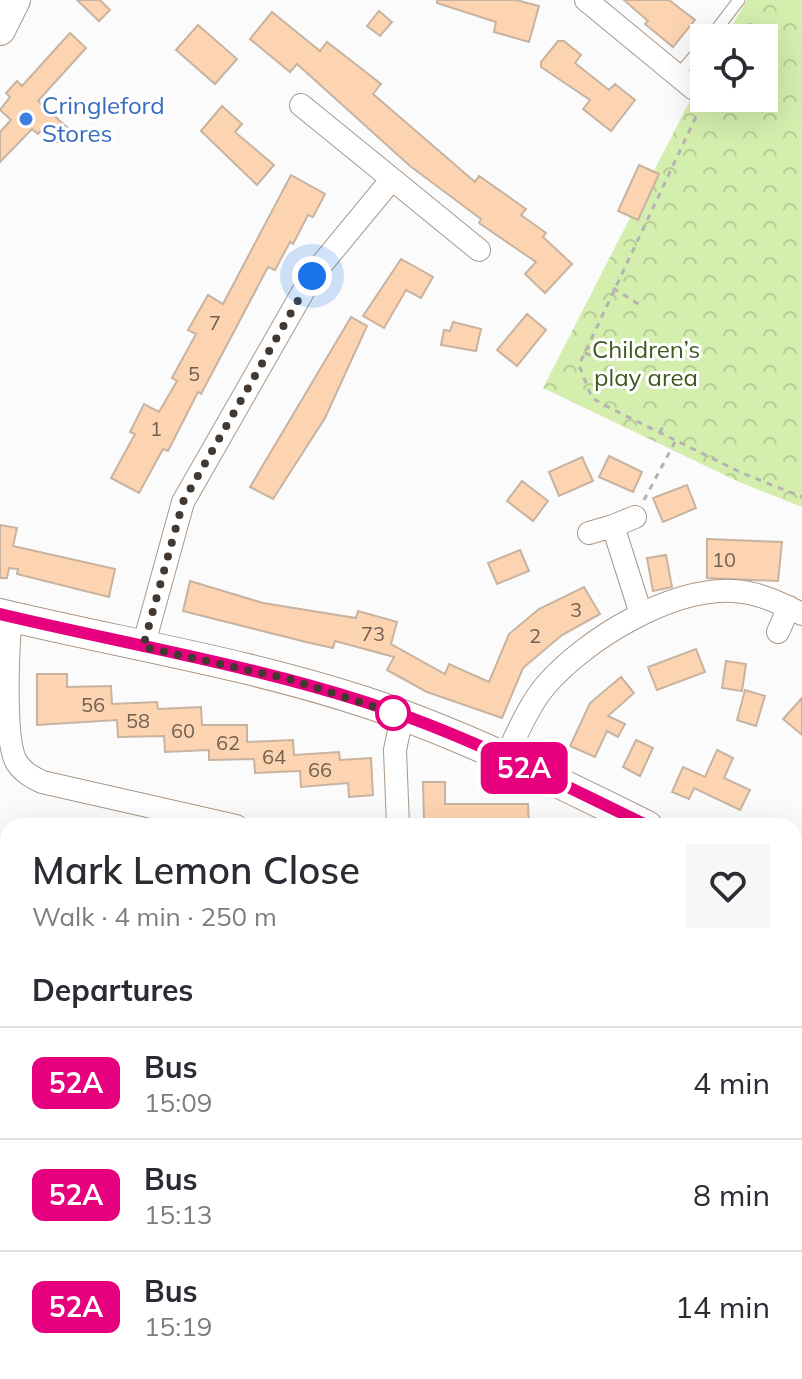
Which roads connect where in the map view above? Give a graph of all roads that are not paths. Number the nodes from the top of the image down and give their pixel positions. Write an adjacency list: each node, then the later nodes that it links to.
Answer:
1 (15, 0): 5 (street)
2 (586, 0): 7 (street)
3 (739, 0): 4 (lane)
4 (721, 24)
5 (0, 30)
6 (690, 74): 7 (lane)
7 (686, 82)
8 (301, 105): 9 (street)
9 (392, 179): 10 (street); 18 (street)
10 (479, 250)
11 (635, 517): 12 (street)
12 (613, 526): 13 (street); 15 (street)
13 (589, 533)
14 (795, 610): 15 (street); 17 (street)
15 (641, 614): 20 (street)
16 (6, 616): 18 (street); 21 (street)
17 (778, 632)
18 (143, 647): 19 (street)
19 (402, 716): 20 (street); 22 (street)
20 (504, 760): 23 (street)
21 (201, 818)
22 (398, 818)
23 (630, 818)

